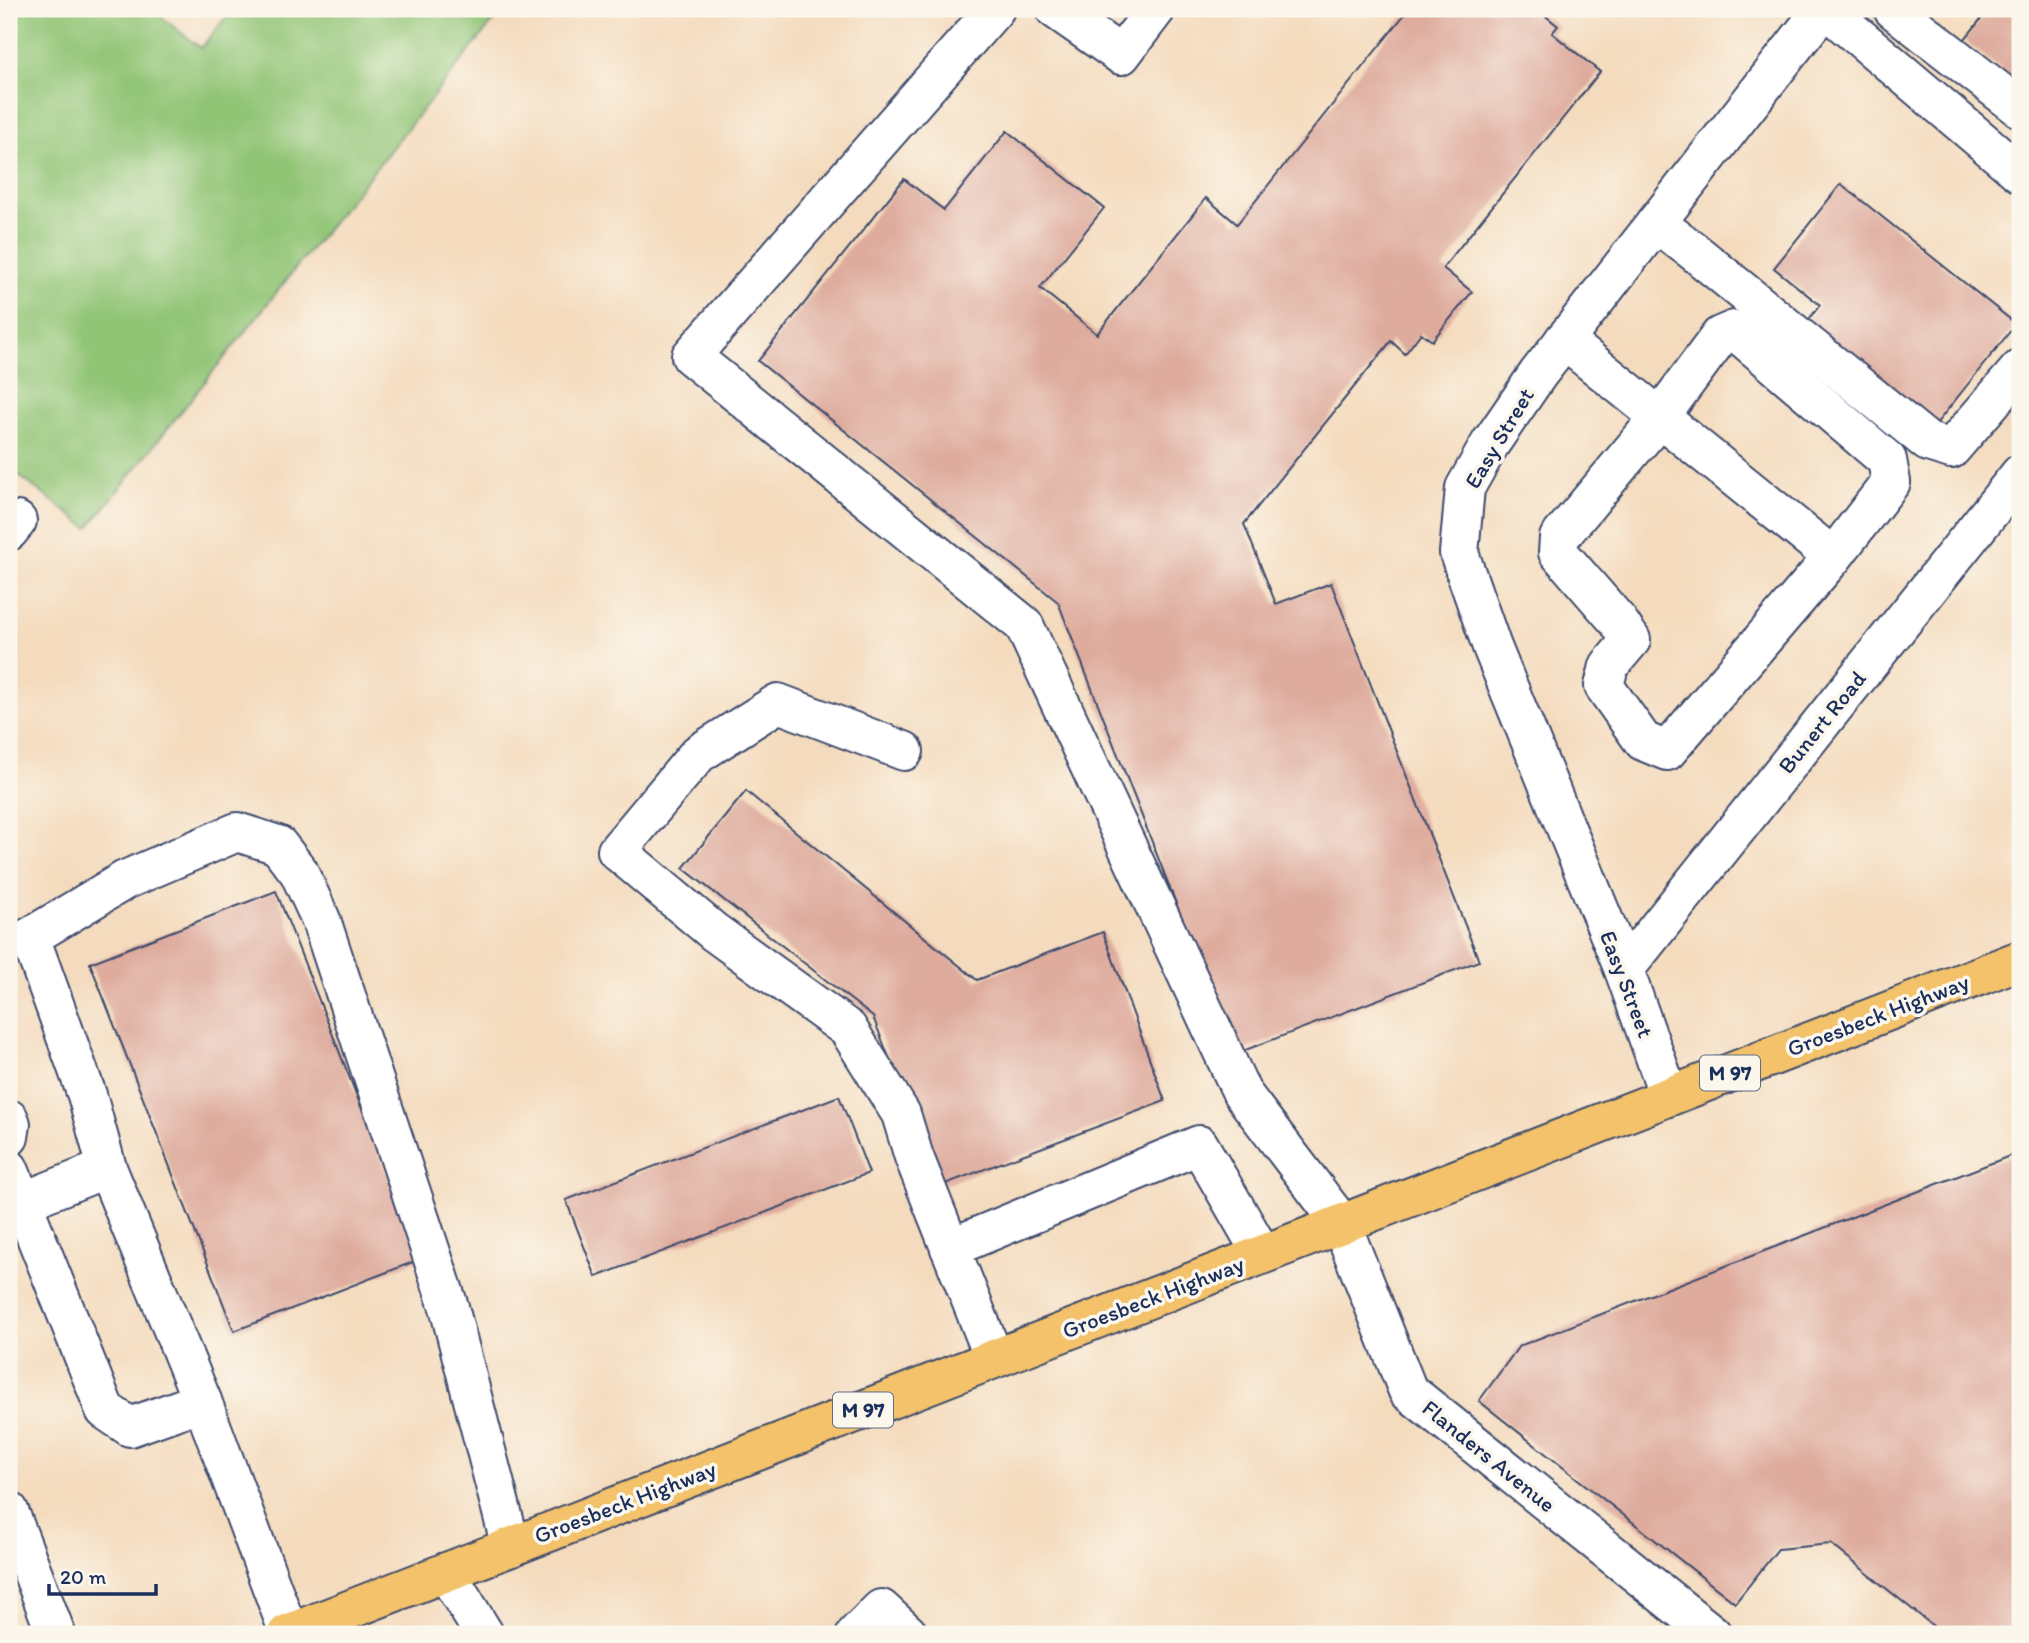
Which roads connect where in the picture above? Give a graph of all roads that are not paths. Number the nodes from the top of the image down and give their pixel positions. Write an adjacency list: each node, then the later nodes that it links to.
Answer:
1 (995, 9): 21 (street, Flanders Avenue)
2 (1055, 9): 3 (street)
3 (1156, 9)
4 (1825, 9): 7 (street); 8 (street, Easy Street)
5 (1893, 9): 6 (street)
6 (2020, 108)
7 (2020, 173)
8 (1656, 223): 9 (street, Easy Street); 10 (street)
9 (1564, 340): 11 (street); 17 (street, Easy Street)
10 (2020, 369)
11 (1660, 417): 13 (street); 13 (street); 13 (street)
12 (2020, 474): 17 (street, Bunert Road)
13 (1833, 557)
14 (904, 751): 22 (street)
15 (19, 948): 19 (street); 27 (street)
16 (2020, 960): 18 (main road, Groesbeck Highway / M 97)
17 (1623, 970): 18 (street, Easy Street)
18 (1669, 1096): 21 (main road, Groesbeck Highway / M 97)
19 (107, 1168): 20 (street); 25 (street)
20 (15, 1186): 25 (street)
21 (1341, 1223): 23 (main road, Groesbeck Highway / M 97); 34 (street, Flanders Avenue)
22 (950, 1248): 23 (street); 24 (street)
23 (1262, 1254): 24 (main road, Groesbeck Highway / M 97)
24 (995, 1359): 27 (main road, Groesbeck Highway / M 97)
25 (202, 1401): 30 (street)
26 (9, 1511): 29 (street)
27 (511, 1547): 28 (main road, Groesbeck Highway / M 97)
28 (446, 1572): 30 (main road, Groesbeck Highway / M 97); 31 (street)
29 (56, 1634)
30 (288, 1634)
31 (484, 1634)
32 (856, 1634): 33 (street)
33 (908, 1634)
34 (1712, 1634)

